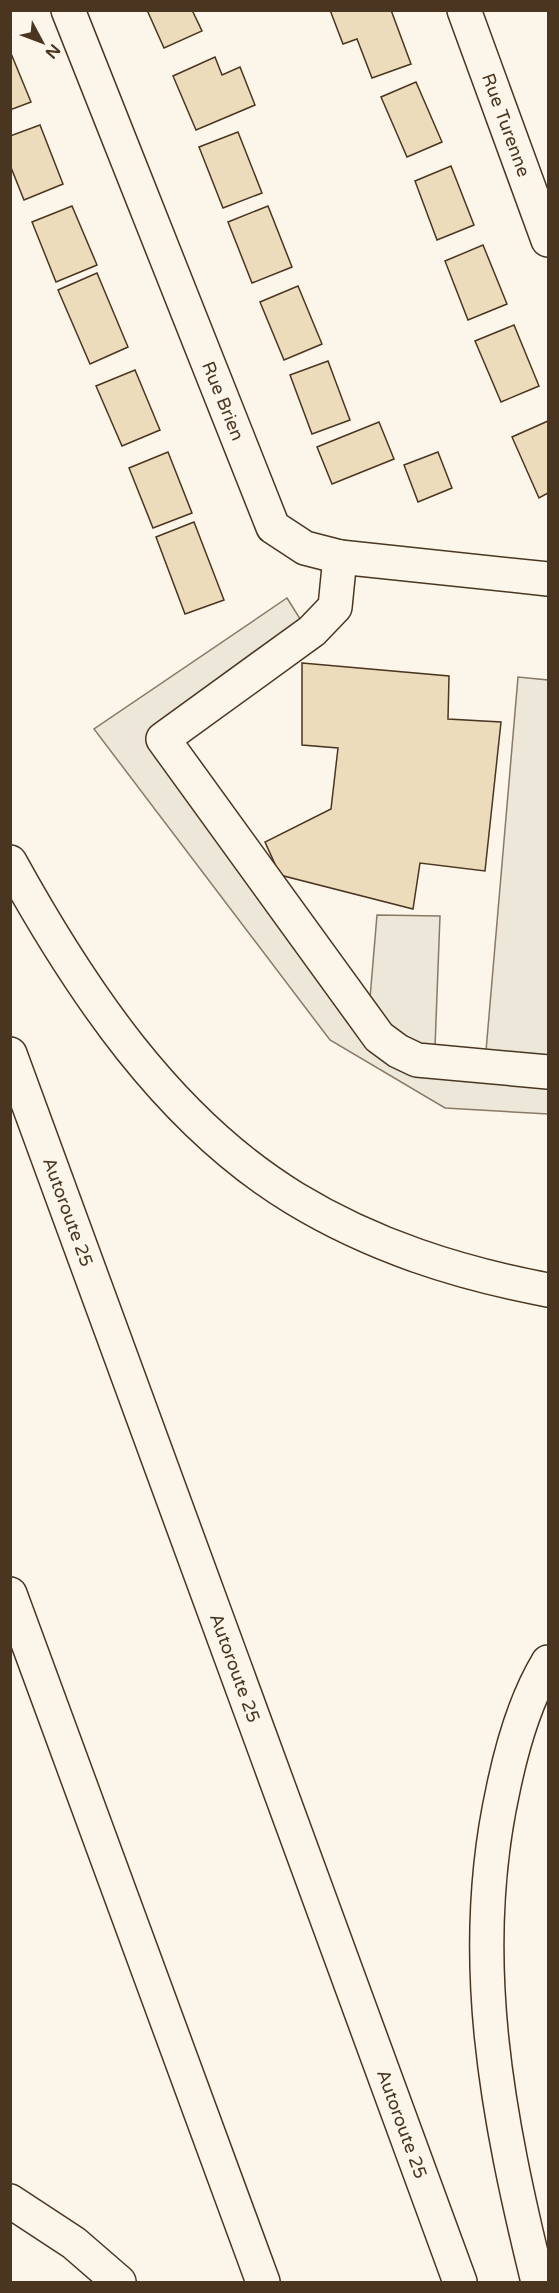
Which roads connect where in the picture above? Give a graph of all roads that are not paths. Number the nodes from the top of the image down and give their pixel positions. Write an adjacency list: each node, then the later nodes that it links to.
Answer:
1 (69, 10): 4 (main road, Rue Brien)
2 (464, 10): 3 (main road, Rue Turenne)
3 (549, 240)
4 (340, 557): 5 (main road, Rue Brien); 8 (main road)
5 (549, 579)
6 (10, 862): 9 (main road)
7 (10, 1053): 15 (main road, Autoroute 25)
8 (549, 1072)
9 (549, 1290)
10 (10, 1594): 14 (main road)
11 (549, 1662): 16 (main road)
12 (10, 2201): 13 (main road)
13 (119, 2283)
14 (263, 2283)
15 (460, 2283)
16 (538, 2283)

